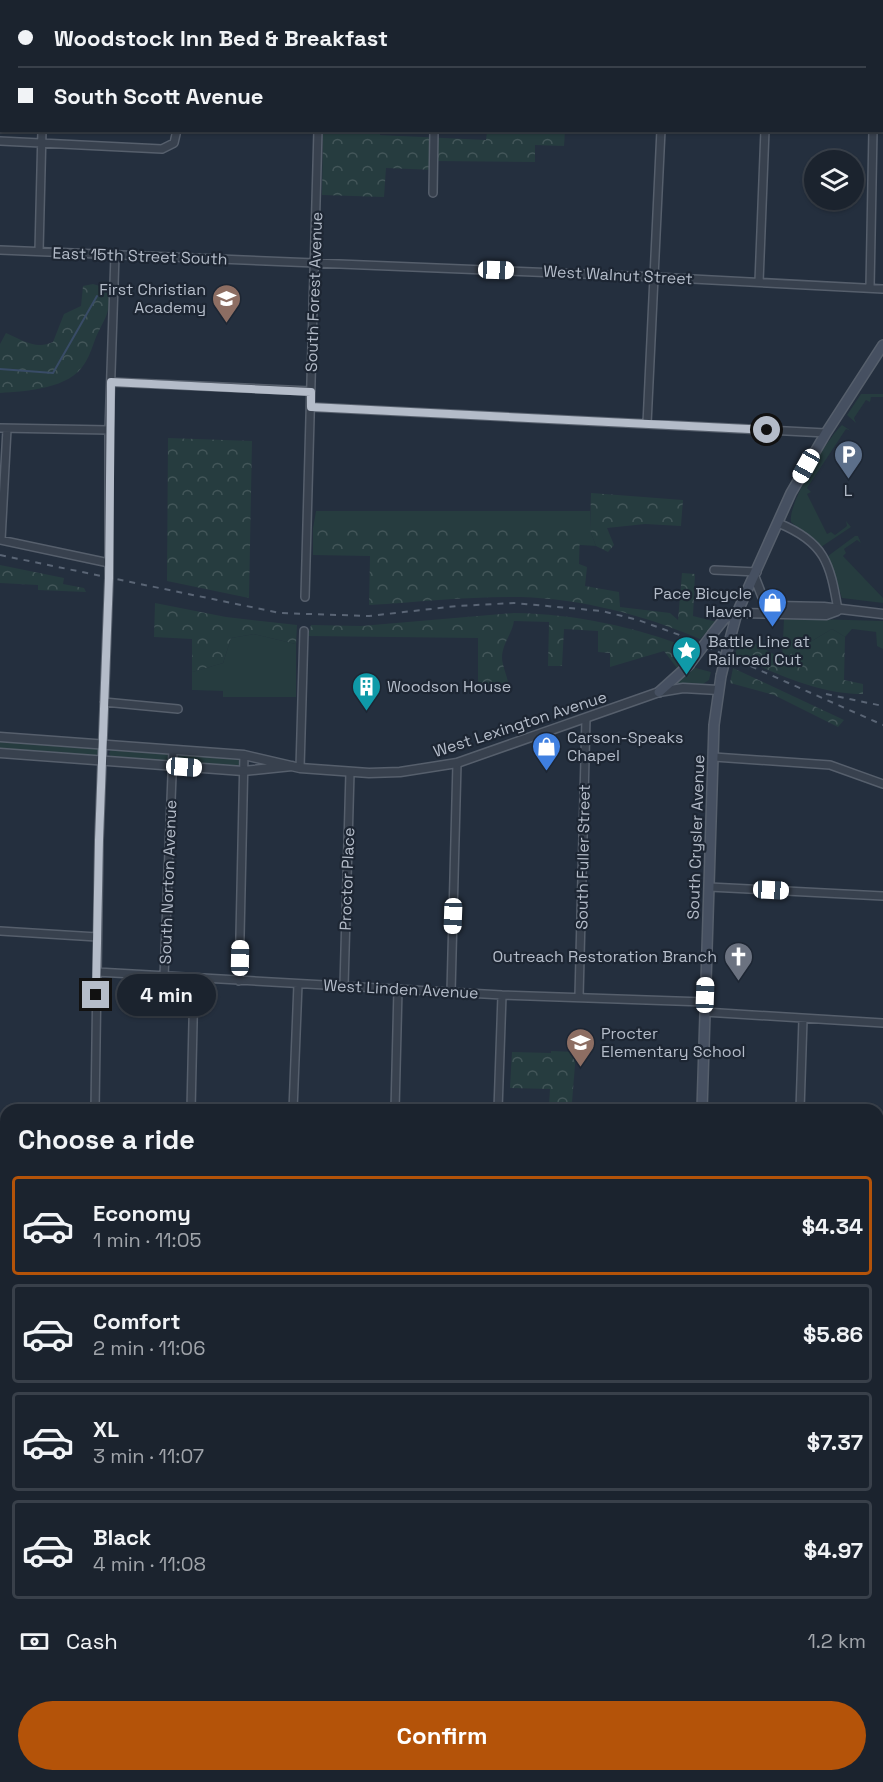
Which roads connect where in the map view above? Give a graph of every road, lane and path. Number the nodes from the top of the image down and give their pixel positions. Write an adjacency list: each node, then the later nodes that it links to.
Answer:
1 (42, 132): 9 (street)
2 (177, 132): 9 (street)
3 (318, 132): 15 (street, South Forest Avenue)
4 (434, 132): 10 (street)
5 (661, 132): 16 (street)
6 (765, 132): 17 (street)
7 (873, 132): 18 (street)
8 (0, 141): 9 (street)
9 (42, 144): 12 (street)
10 (433, 192)
11 (0, 250): 12 (street, East 15th Street South)
12 (39, 251): 13 (street, East 15th Street South)
13 (115, 255): 14 (street, East 15th Street South); 21 (street)
14 (280, 261): 15 (street, West Walnut Street)
15 (315, 263): 16 (street, West Walnut Street); 22 (street, South Forest Avenue)
16 (655, 277): 17 (street, West Walnut Street); 24 (street)
17 (759, 282): 18 (street, West Walnut Street)
18 (870, 288): 19 (street, West Walnut Street)
19 (883, 289)
20 (883, 345): 27 (main road)
21 (111, 382): 22 (street); 26 (street)
22 (311, 392): 23 (street, South Forest Avenue)
23 (311, 407): 24 (street); 33 (street, South Forest Avenue)
24 (647, 424): 27 (street)
25 (3, 429): 26 (street); 29 (street)
26 (109, 430): 30 (street)
27 (826, 433): 28 (main road)
28 (778, 523): 32 (main road); 35 (street)
29 (0, 540): 30 (street)
30 (109, 563): 41 (street)
31 (714, 570): 32 (street)
32 (756, 575): 34 (street); 36 (main road, South Crysler Avenue)
33 (305, 597)
34 (776, 606): 35 (street); 36 (street)
35 (838, 610): 36 (street); 37 (street)
36 (738, 613): 39 (main road, South Crysler Avenue, bridge); 40 (main road, bridge)
37 (883, 614)
38 (304, 631): 53 (street)
39 (718, 690): 40 (street, West Lexington Avenue); 49 (main road, South Crysler Avenue)
40 (659, 692): 43 (street, West Lexington Avenue)
41 (104, 702): 42 (street); 45 (street)
42 (178, 709)
43 (586, 718): 51 (street, West Lexington Avenue); 70 (street, South Fuller Street)
44 (0, 737): 45 (street)
45 (102, 745): 46 (street); 50 (street)
46 (173, 750): 48 (street); 52 (street, South Norton Avenue)
47 (0, 753): 50 (street)
48 (244, 756): 53 (street); 54 (street)
49 (714, 757): 56 (street); 57 (main road, South Crysler Avenue)
50 (102, 761): 52 (street); 60 (street)
51 (457, 763): 55 (street, West Lexington Avenue); 68 (street)
52 (173, 766): 54 (street); 62 (street, South Norton Avenue)
53 (296, 767): 54 (street); 55 (street, West Lexington Avenue)
54 (243, 771): 64 (street)
55 (350, 772): 66 (street, Proctor Place)
56 (881, 783)
57 (709, 887): 58 (street); 71 (main road, South Crysler Avenue)
58 (883, 896)
59 (0, 932): 60 (street)
60 (97, 937): 61 (street)
61 (97, 972): 62 (street, West Linden Avenue); 75 (street)
62 (164, 977): 63 (street, West Linden Avenue)
63 (194, 979): 64 (street, West Linden Avenue); 76 (street, South Norton Avenue)
64 (239, 981): 65 (street, West Linden Avenue)
65 (298, 984): 66 (street, West Linden Avenue); 77 (street)
66 (344, 986): 67 (street, West Linden Avenue)
67 (398, 989): 68 (street, West Linden Avenue); 78 (street)
68 (451, 992): 69 (street, West Linden Avenue)
69 (502, 995): 70 (street, West Linden Avenue); 79 (street)
70 (579, 997): 71 (street, West Linden Avenue)
71 (705, 1002): 72 (main road, South Crysler Avenue)
72 (704, 1012): 73 (street); 80 (main road, South Crysler Avenue)
73 (803, 1018): 74 (street); 81 (street)
74 (883, 1023)
75 (95, 1104)
76 (191, 1104)
77 (293, 1104)
78 (394, 1104)
79 (498, 1104)
80 (702, 1104)
81 (800, 1104)

